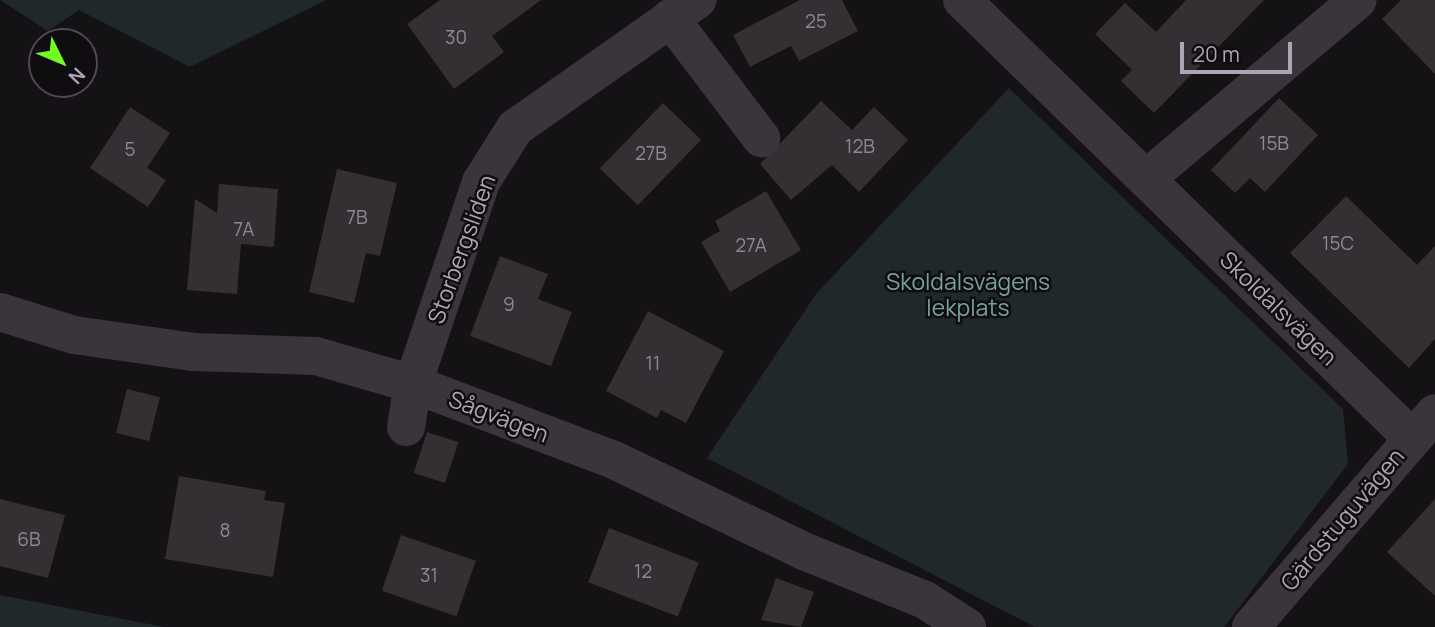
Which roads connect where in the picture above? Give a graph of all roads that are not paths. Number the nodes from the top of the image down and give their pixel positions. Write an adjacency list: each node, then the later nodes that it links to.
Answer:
1 (962, 0): 5 (street, Skoldalsvägen)
2 (1358, 0): 5 (street)
3 (684, 9): 4 (street); 7 (street, Storbergsliden)
4 (761, 138)
5 (1146, 180): 8 (street, Skoldalsvägen)
6 (0, 312): 7 (street, Sågvägen)
7 (414, 384): 9 (street, Storbergsliden); 10 (street, Sågvägen)
8 (1423, 425): 11 (street, Gärdstuguvägen)
9 (406, 427)
10 (967, 627)
11 (1251, 627)

